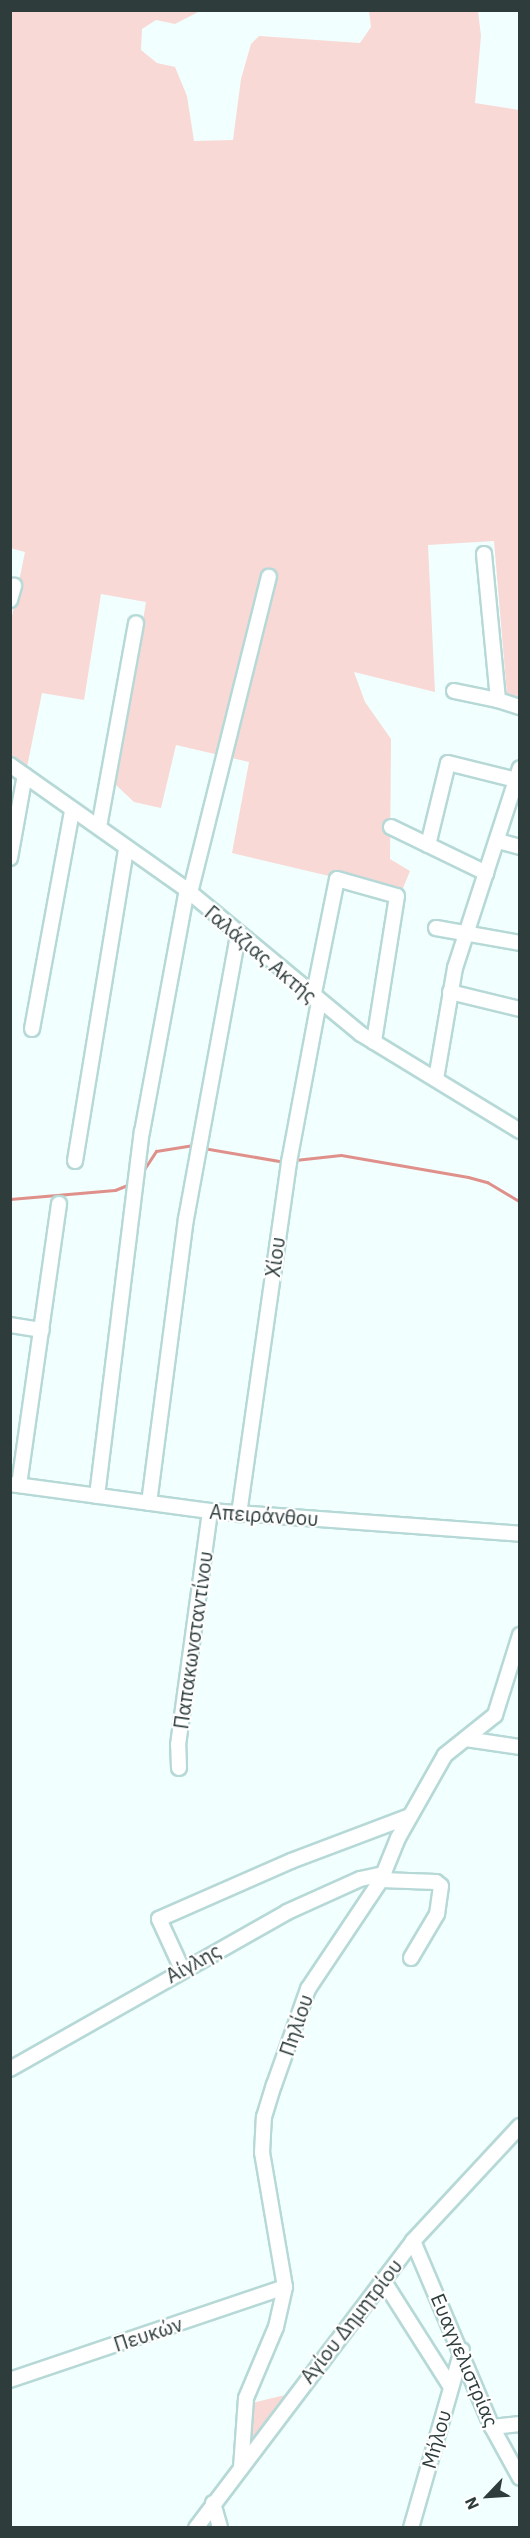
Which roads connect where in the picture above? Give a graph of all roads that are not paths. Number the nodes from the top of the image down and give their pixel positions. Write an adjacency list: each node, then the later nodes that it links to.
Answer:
1 (484, 554): 7 (street)
2 (269, 577): 21 (street)
3 (14, 586): 4 (street)
4 (10, 600)
5 (136, 623): 13 (street)
6 (454, 691): 7 (street)
7 (498, 700): 8 (street)
8 (519, 707)
9 (10, 765): 10 (street, Γαλάζιας Ακτής)
10 (25, 775): 12 (street, Γαλάζιας Ακτής); 19 (street)
11 (518, 776): 15 (street); 16 (street)
12 (72, 810): 13 (street, Γαλάζιας Ακτής); 29 (street)
13 (99, 826): 18 (street, Γαλάζιας Ακτής)
14 (391, 828): 16 (street)
15 (498, 841): 17 (street); 20 (street)
16 (428, 845): 20 (street)
17 (519, 848)
18 (126, 849): 21 (street, Γαλάζιας Ακτής); 33 (street)
19 (10, 858)
20 (486, 873): 23 (street)
21 (188, 891): 24 (street, Γαλάζιας Ακτής); 38 (street)
22 (436, 928): 23 (street)
23 (466, 931): 25 (street); 26 (street)
24 (238, 936): 27 (street, Γαλάζιας Ακτής); 39 (street)
25 (519, 943)
26 (450, 992): 28 (street); 31 (street)
27 (316, 1000): 30 (street, Γαλάζιας Ακτής); 30 (street, Χίου); 41 (street, Χίου)
28 (519, 1009)
29 (32, 1029)
30 (374, 1042): 31 (street, Γαλάζιας Ακτής)
31 (436, 1079): 32 (street, Γαλάζιας Ακτής)
32 (519, 1131)
33 (75, 1161)
34 (59, 1204): 36 (street)
35 (10, 1325): 36 (street)
36 (42, 1330): 37 (street)
37 (15, 1485): 38 (street, Απειράνθου)
38 (97, 1496): 39 (street, Απειράνθου)
39 (149, 1503): 40 (street, Απειράνθου)
40 (210, 1511): 41 (street, Απειράνθου); 46 (street, Παπακωνσταντίνου)
41 (239, 1514): 42 (street, Απειράνθου)
42 (519, 1534)
43 (519, 1635): 44 (street, Πηλίου)
44 (466, 1739): 45 (street); 47 (street, Πηλίου)
45 (519, 1747)
46 (179, 1768)
47 (410, 1816): 48 (street, Πηλίου); 50 (street)
48 (383, 1877): 49 (street); 50 (street, Αίγλης); 55 (street, Πηλίου)
49 (411, 1958)
50 (182, 1969): 51 (street, Αίγλης)
51 (10, 2069)
52 (519, 2126): 53 (street, Αγίου Δημητρίου)
53 (413, 2241): 54 (street, Αγίου Δημητρίου); 56 (street, Ευαγγελιστρίας)
54 (384, 2280): 58 (street); 61 (street, Αγίου Δημητρίου)
55 (285, 2288): 57 (street, Πευκών); 61 (street, Πηλίου)
56 (462, 2350): 58 (street, Μήλου); 60 (street, Ευαγγελιστρίας)
57 (10, 2380)
58 (451, 2387): 66 (street, Μήλου)
59 (519, 2424): 60 (street)
60 (492, 2427): 62 (street, Ευαγγελιστρίας)
61 (241, 2468): 63 (street, Αγίου Δημητρίου)
62 (519, 2478)
63 (213, 2503): 64 (street, Αγίου Δημητρίου); 65 (street)
64 (196, 2528)
65 (220, 2528)
66 (411, 2528)

